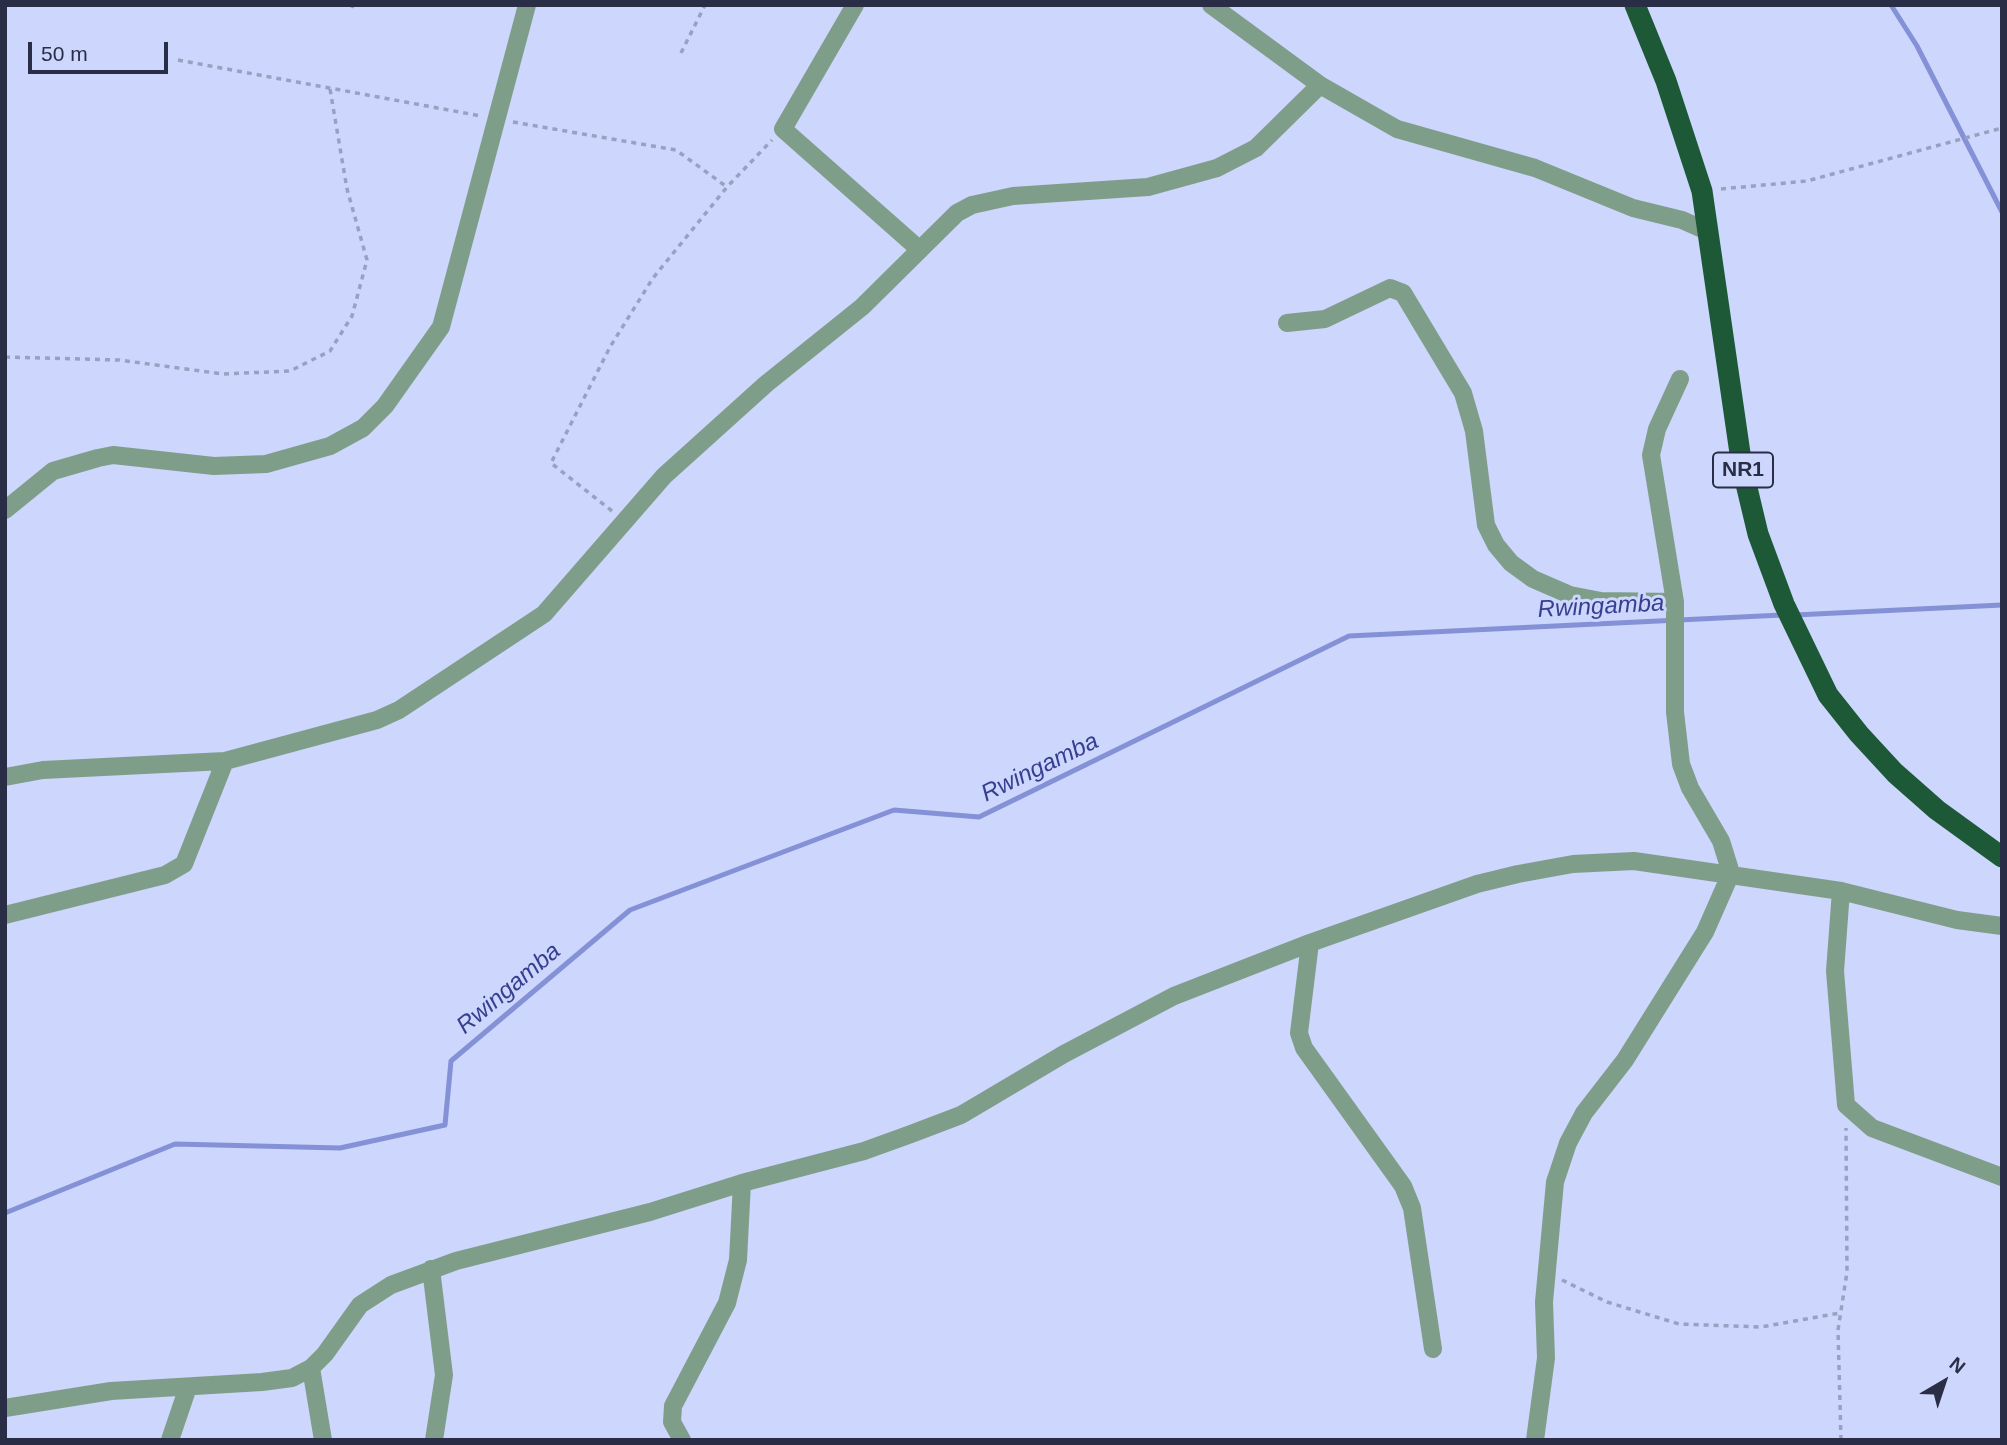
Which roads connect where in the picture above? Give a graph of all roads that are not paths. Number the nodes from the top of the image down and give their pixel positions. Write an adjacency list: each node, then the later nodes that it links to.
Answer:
1 (527, 5): 10 (street)
2 (855, 5): 7 (street)
3 (1212, 5): 5 (street)
4 (1635, 5): 6 (highway, NR1)
5 (1320, 85): 6 (street); 7 (street)
6 (1707, 231): 14 (highway, NR1)
7 (920, 250): 12 (street)
8 (1287, 323): 11 (street)
9 (1680, 379): 11 (street)
10 (5, 510)
11 (1675, 602): 15 (street)
12 (225, 761): 13 (street); 17 (street)
13 (5, 778)
14 (2002, 857)
15 (1731, 873): 16 (street); 19 (street); 31 (street)
16 (1841, 891): 18 (street); 20 (street)
17 (5, 915)
18 (2002, 926)
19 (1310, 943): 21 (street); 23 (street)
20 (2002, 1177)
21 (742, 1183): 22 (street); 30 (street)
22 (431, 1269): 24 (street); 29 (street)
23 (1433, 1349)
24 (311, 1368): 25 (street); 28 (street)
25 (188, 1387): 26 (street); 27 (street)
26 (5, 1408)
27 (170, 1440)
28 (323, 1440)
29 (434, 1440)
30 (682, 1440)
31 (1535, 1440)

